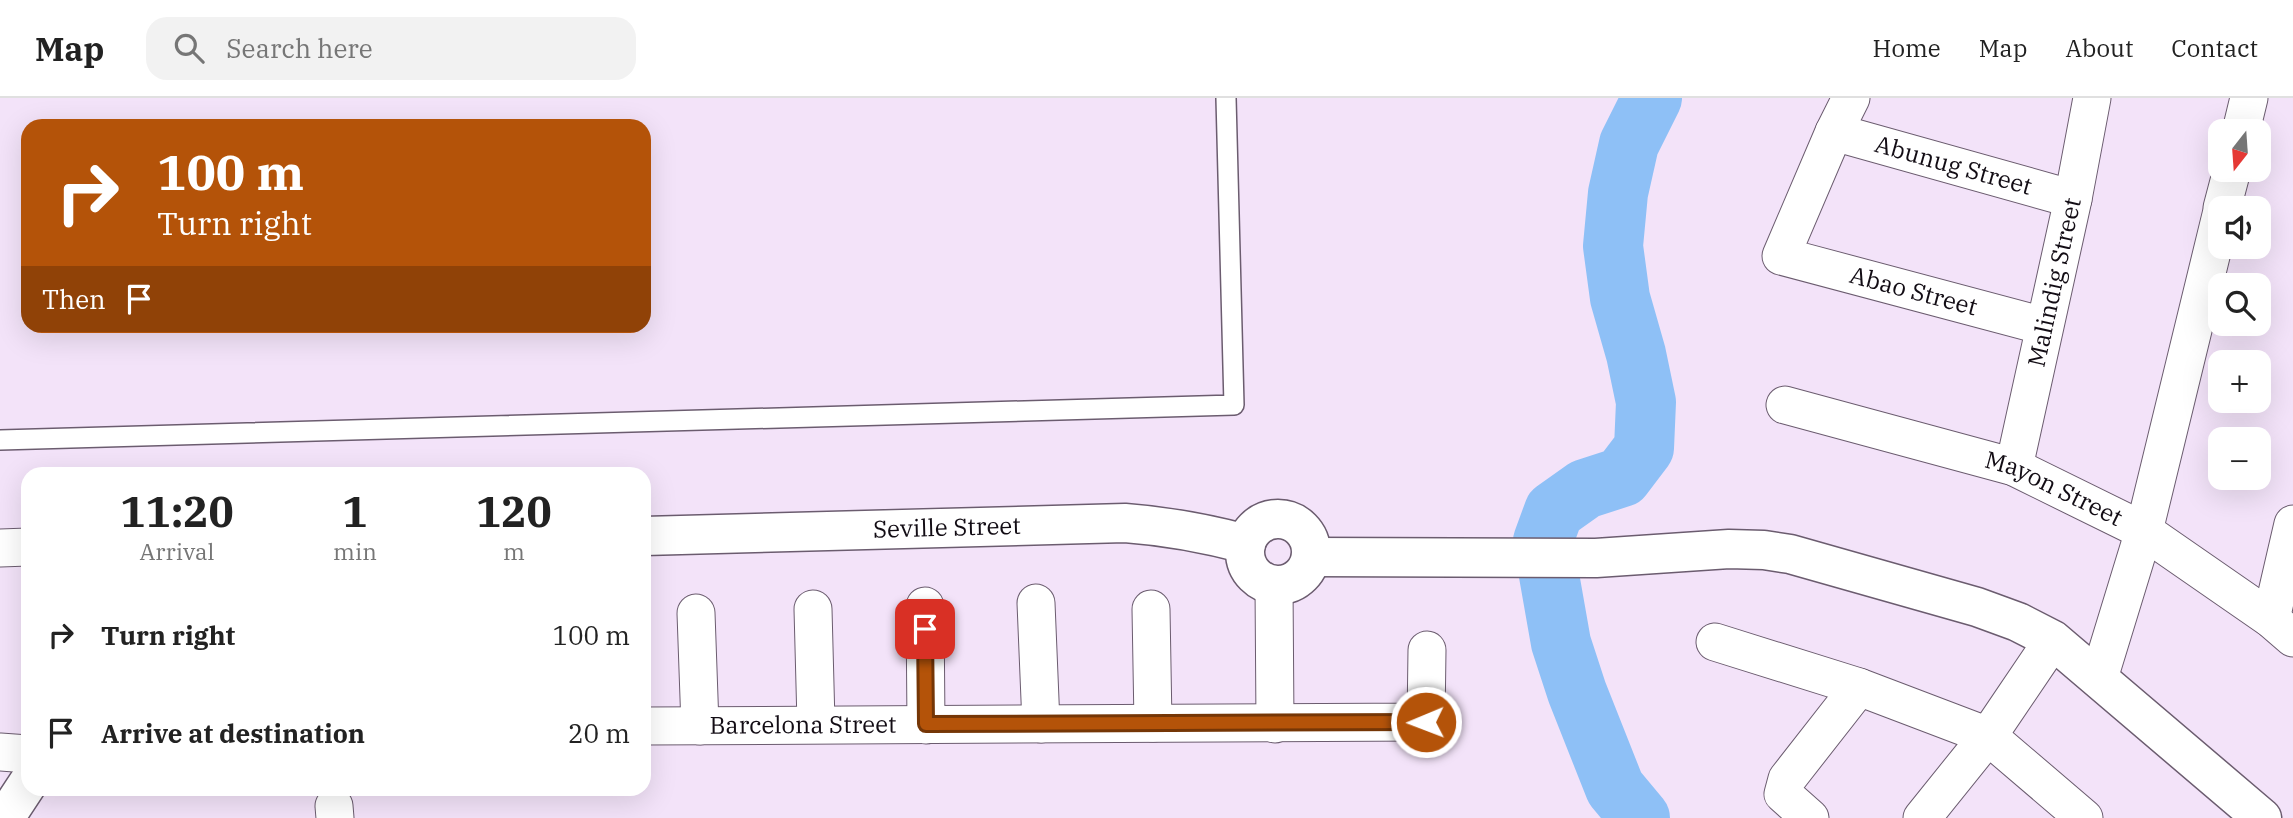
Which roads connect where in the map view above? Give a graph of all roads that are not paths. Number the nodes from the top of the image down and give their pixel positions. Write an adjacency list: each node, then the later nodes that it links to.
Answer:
1 (1226, 98): 11 (lane)
2 (1852, 98): 6 (street)
3 (2092, 98): 7 (street, Malindig Street)
4 (2249, 98): 5 (street)
5 (2244, 119)
6 (1834, 132): 7 (street, Abunug Street); 9 (street, Abao Street)
7 (2073, 199): 9 (street, Malindig Street)
8 (2210, 259): 14 (street)
9 (2044, 326): 12 (street, Malindig Street)
10 (1784, 405): 12 (street, Mayon Street)
11 (0, 440)
12 (2014, 467): 14 (street, Mayon Street)
13 (2293, 524): 26 (street)
14 (2144, 531): 26 (street, Mayon Street); 30 (street)
15 (651, 536): 16 (street, Seville Street)
16 (1245, 544): 19 (street); 20 (street)
17 (21, 547): 18 (street)
18 (0, 548)
19 (1311, 556): 20 (street); 27 (street)
20 (1274, 585): 36 (street)
21 (1036, 603): 35 (street)
22 (925, 606): 34 (street)
23 (813, 609): 32 (street)
24 (1151, 609): 33 (street)
25 (696, 613): 38 (street)
26 (2282, 629)
27 (2053, 640): 30 (street); 39 (street)
28 (1715, 642): 31 (street)
29 (1427, 650): 36 (street, Barcelona Street)
30 (2099, 678): 47 (street)
31 (1859, 687): 39 (street); 44 (street)
32 (816, 723): 34 (street, Barcelona Street); 38 (street, Barcelona Street)
33 (1153, 723): 35 (street, Barcelona Street); 36 (street, Barcelona Street)
34 (926, 724): 35 (street, Barcelona Street)
35 (1041, 724)
36 (1275, 724)
37 (651, 726): 38 (street, Barcelona Street)
38 (700, 726)
39 (1988, 736): 45 (street); 46 (street)
40 (0, 752): 41 (street)
41 (21, 754)
42 (21, 794): 43 (street)
43 (5, 818)
44 (1810, 818)
45 (1922, 818)
46 (2084, 818)
47 (2262, 818)

